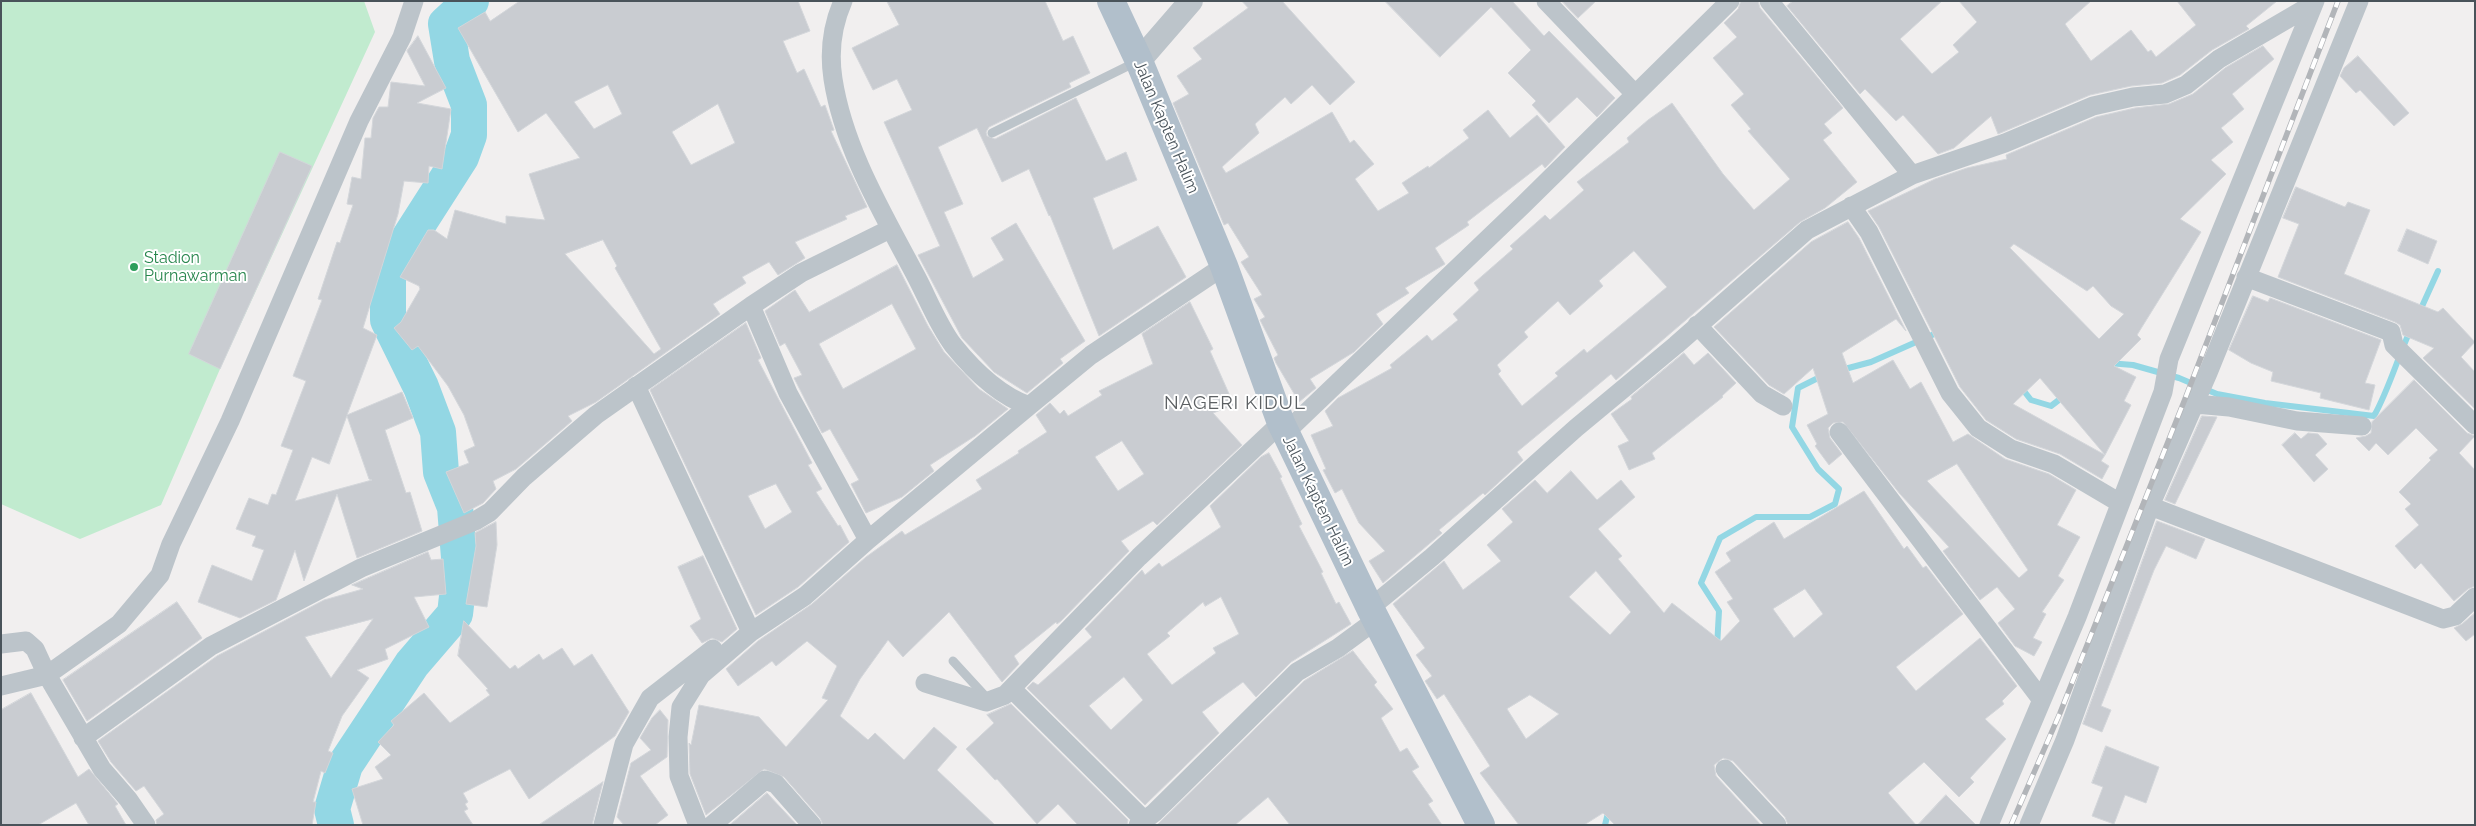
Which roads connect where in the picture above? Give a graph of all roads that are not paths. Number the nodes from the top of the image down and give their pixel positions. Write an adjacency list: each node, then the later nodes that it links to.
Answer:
1 (414, 1): 36 (street)
2 (843, 1): 15 (street)
3 (1111, 1): 10 (main road, Jalan Kapten Halim)
4 (1191, 1): 10 (street)
5 (1546, 1): 11 (street)
6 (1730, 1): 11 (street)
7 (1769, 1): 13 (street)
8 (2359, 1): 17 (street)
9 (2314, 3): 13 (street); 28 (street)
10 (1139, 61): 12 (lane); 16 (main road, Jalan Kapten Halim)
11 (1635, 94): 26 (street)
12 (992, 133)
13 (1912, 175): 14 (street)
14 (1851, 206): 19 (street); 28 (street)
15 (890, 229): 18 (street); 22 (street)
16 (1224, 266): 22 (street); 26 (main road, Jalan Kapten Halim)
17 (2246, 277): 21 (street); 24 (street)
18 (751, 306): 20 (street); 30 (street)
19 (1697, 325): 23 (street); 32 (street)
20 (636, 386): 33 (street); 42 (street)
21 (2197, 399): 25 (street); 29 (street)
22 (1029, 406): 30 (street)
23 (1783, 406)
24 (2475, 425)
25 (2362, 426)
26 (1283, 428): 32 (main road, Jalan Kapten Halim); 39 (street)
27 (1839, 432): 40 (street)
28 (2120, 503): 40 (street)
29 (2150, 506): 31 (street); 53 (street)
30 (868, 540): 33 (street)
31 (2475, 597)
32 (1373, 614): 44 (street); 50 (main road, Jalan Kapten Halim)
33 (749, 627): 46 (street); 47 (street)
34 (1, 644): 36 (street)
35 (953, 661): 41 (lane)
36 (47, 675): 38 (street); 42 (street)
37 (925, 683): 41 (street)
38 (1, 686)
39 (1012, 689): 41 (street); 44 (street)
40 (2041, 700): 52 (street)
41 (990, 702)
42 (83, 738): 45 (street)
43 (1725, 768): 51 (street)
44 (1150, 821)
45 (140, 823)
46 (603, 825)
47 (698, 825)
48 (712, 825): 49 (street)
49 (812, 825)
50 (1481, 825)
51 (1777, 825)
52 (1989, 825)
53 (2029, 825)

